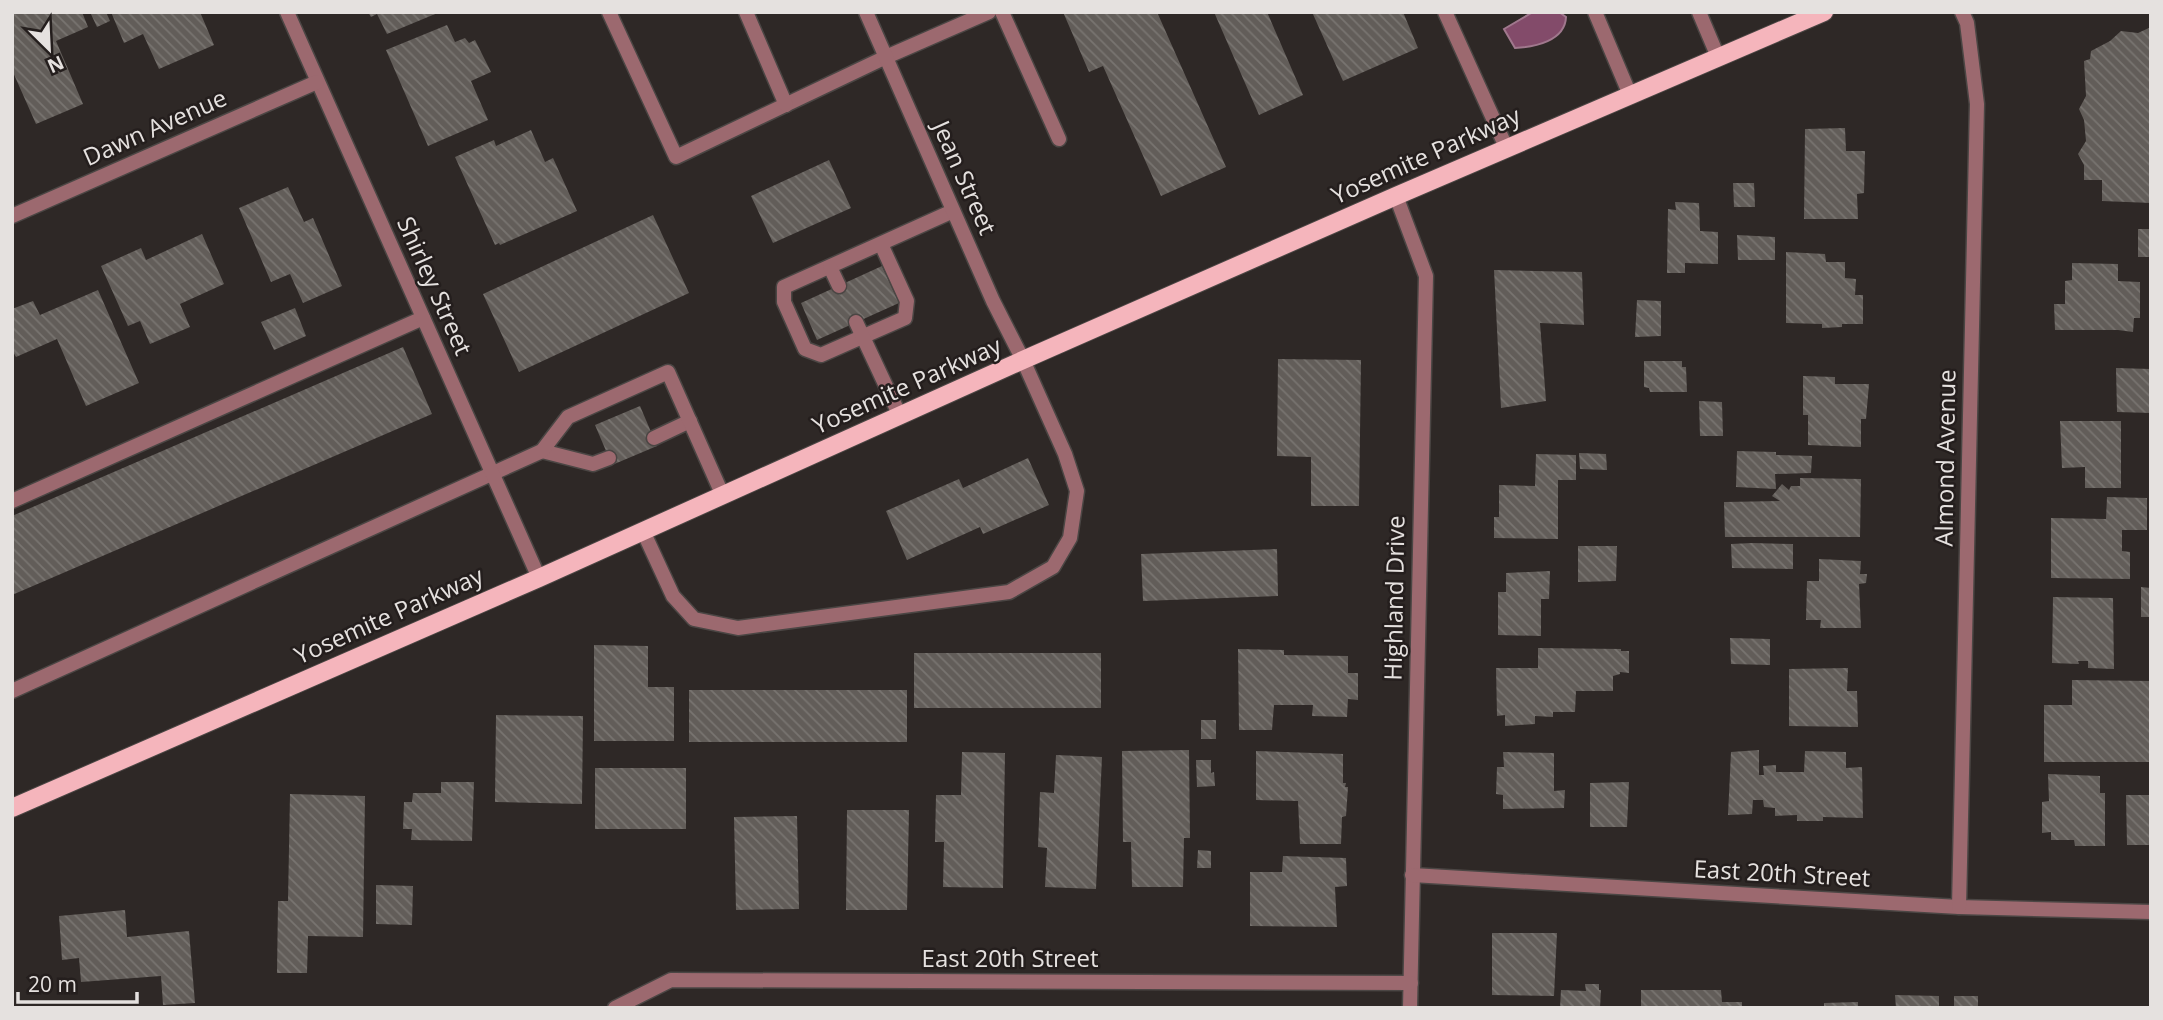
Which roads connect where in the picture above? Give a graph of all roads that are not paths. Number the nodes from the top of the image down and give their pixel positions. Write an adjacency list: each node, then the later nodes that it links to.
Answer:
1 (287, 12): 14 (street, Shirley Street)
2 (609, 12): 16 (street)
3 (746, 12): 16 (street)
4 (866, 12): 12 (street, Jean Street)
5 (989, 12): 12 (street)
6 (1002, 12): 17 (street)
7 (1446, 12): 18 (street)
8 (1595, 12): 15 (street)
9 (1699, 12): 13 (street)
10 (1825, 12): 13 (main road, Yosemite Parkway)
11 (1962, 12): 42 (street, Almond Avenue)
12 (886, 57): 16 (street); 20 (street, Jean Street)
13 (1718, 57): 15 (main road, Yosemite Parkway)
14 (317, 82): 21 (street, Dawn Avenue); 25 (street, Shirley Street)
15 (1630, 95): 18 (main road, Yosemite Parkway)
16 (786, 105)
17 (1059, 139)
18 (1506, 147): 19 (main road, Yosemite Parkway)
19 (1396, 195): 28 (main road, Yosemite Parkway); 41 (street, Highland Drive)
20 (953, 211): 22 (street); 28 (street, Jean Street)
21 (12, 216)
22 (881, 244): 23 (street); 27 (street)
23 (830, 267): 24 (street); 27 (street)
24 (839, 286)
25 (423, 317): 34 (street, Shirley Street); 36 (street)
26 (856, 323): 27 (street)
27 (863, 337): 29 (street)
28 (1023, 360): 29 (main road, Yosemite Parkway); 37 (street, Jean Street)
29 (900, 416): 35 (main road, Yosemite Parkway)
30 (690, 421): 31 (street); 32 (street); 35 (street)
31 (654, 438)
32 (542, 451): 33 (street); 34 (street)
33 (609, 458)
34 (494, 474): 38 (street, Shirley Street); 39 (street)
35 (723, 496): 37 (main road, Yosemite Parkway)
36 (12, 501)
37 (643, 531): 38 (main road, Yosemite Parkway)
38 (539, 578): 40 (main road, Yosemite Parkway)
39 (12, 691)
40 (12, 808)
41 (1412, 875): 42 (street, East 20th Street); 44 (street, Highland Drive)
42 (1959, 907): 43 (street, East 20th Street)
43 (2151, 912)
44 (1411, 983): 45 (street, East 20th Street); 46 (street, Highland Drive)
45 (615, 1008)
46 (1410, 1008)

